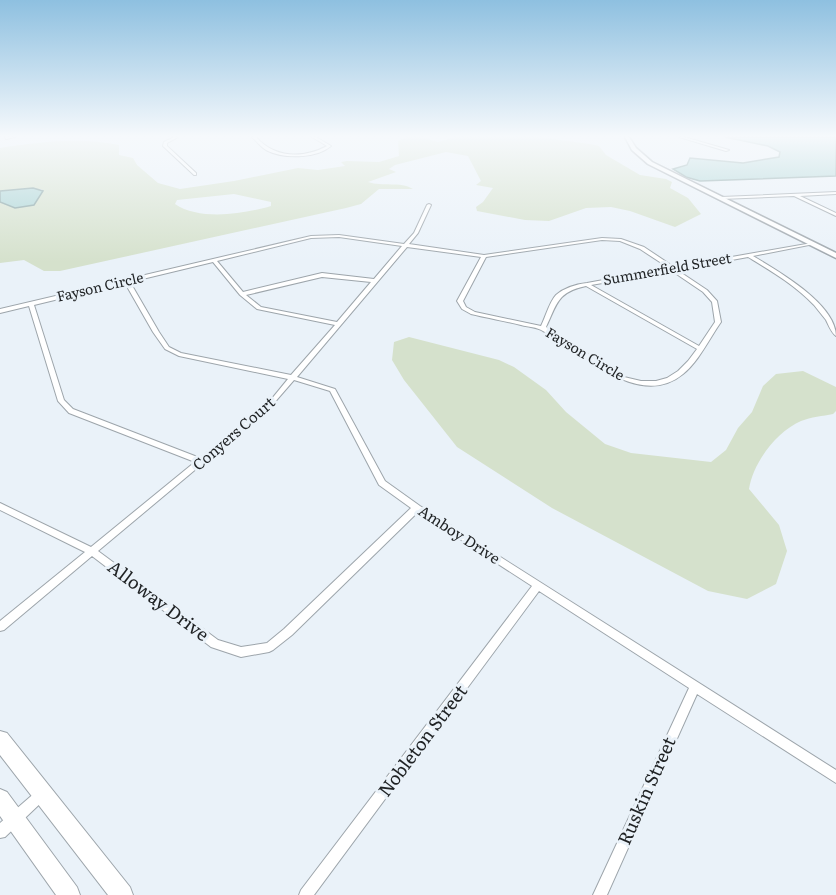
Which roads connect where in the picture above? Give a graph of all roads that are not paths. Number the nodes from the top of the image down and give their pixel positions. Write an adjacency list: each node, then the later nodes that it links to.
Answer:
1 (682, 179): 4 (street)
2 (836, 193): 3 (street)
3 (792, 194): 4 (street); 6 (street)
4 (721, 198): 7 (street)
5 (429, 205): 8 (street, Conyers Court)
6 (836, 215)
7 (812, 244): 9 (street, Summerfield Street); 11 (street)
8 (405, 246): 10 (street, Fayson Circle); 12 (street, Fayson Circle); 15 (street, Conyers Court)
9 (748, 255): 13 (street, Summerfield Street); 22 (street)
10 (484, 256): 13 (street, Fayson Circle); 21 (street, Fayson Circle)
11 (836, 256)
12 (214, 260): 14 (street, Fayson Circle); 17 (street)
13 (672, 268): 16 (street, Summerfield Street); 23 (street, Fayson Circle)
14 (127, 280): 18 (street, Fayson Circle); 24 (street, Amboy Drive)
15 (376, 281): 17 (street); 20 (street, Conyers Court)
16 (585, 284): 21 (street, Summerfield Street); 23 (street)
17 (242, 294): 20 (street)
18 (30, 304): 19 (street, Fayson Circle); 25 (street)
19 (0, 311)
20 (339, 324): 24 (street, Conyers Court)
21 (543, 328): 23 (street, Fayson Circle)
22 (836, 334)
23 (699, 348)
24 (294, 378): 25 (street, Conyers Court); 27 (street, Amboy Drive)
25 (203, 462): 28 (street, Conyers Court)
26 (0, 506): 28 (street, Alloway Drive)
27 (417, 508): 28 (street, Alloway Drive); 29 (street, Amboy Drive)
28 (93, 552): 30 (street, Conyers Court)
29 (538, 585): 31 (street, Amboy Drive); 39 (street, Nobleton Street)
30 (0, 627)
31 (695, 687): 33 (street, Amboy Drive); 40 (street, Ruskin Street)
32 (0, 740): 34 (main road)
33 (836, 777)
34 (44, 793): 36 (street); 38 (main road)
35 (0, 799): 36 (main road)
36 (7, 825): 37 (main road)
37 (69, 895)
38 (122, 895)
39 (306, 895)
40 (600, 895)

